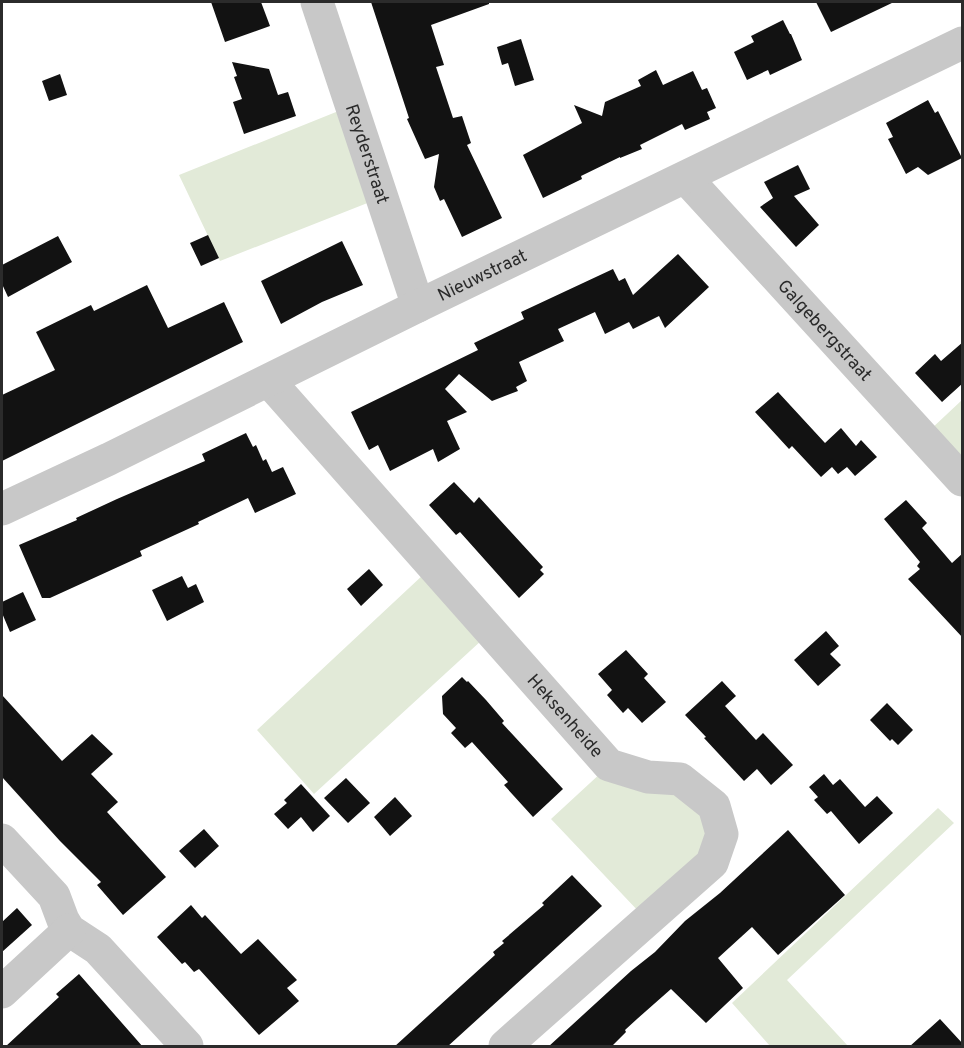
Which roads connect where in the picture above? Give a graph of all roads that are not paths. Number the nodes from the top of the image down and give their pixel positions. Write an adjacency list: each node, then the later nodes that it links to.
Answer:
1 (317, 2): 4 (street, Reyderstraat)
2 (963, 43): 3 (street, Nieuwstraat)
3 (686, 178): 4 (street, Nieuwstraat); 6 (street, Galgebergstraat)
4 (418, 306): 5 (street, Nieuwstraat)
5 (269, 381): 7 (street, Nieuwstraat); 12 (street, Heksenheide)
6 (963, 480)
7 (2, 509)
8 (2, 840): 9 (street)
9 (69, 930): 10 (street); 11 (street)
10 (2, 992)
11 (187, 1047)
12 (505, 1047)

